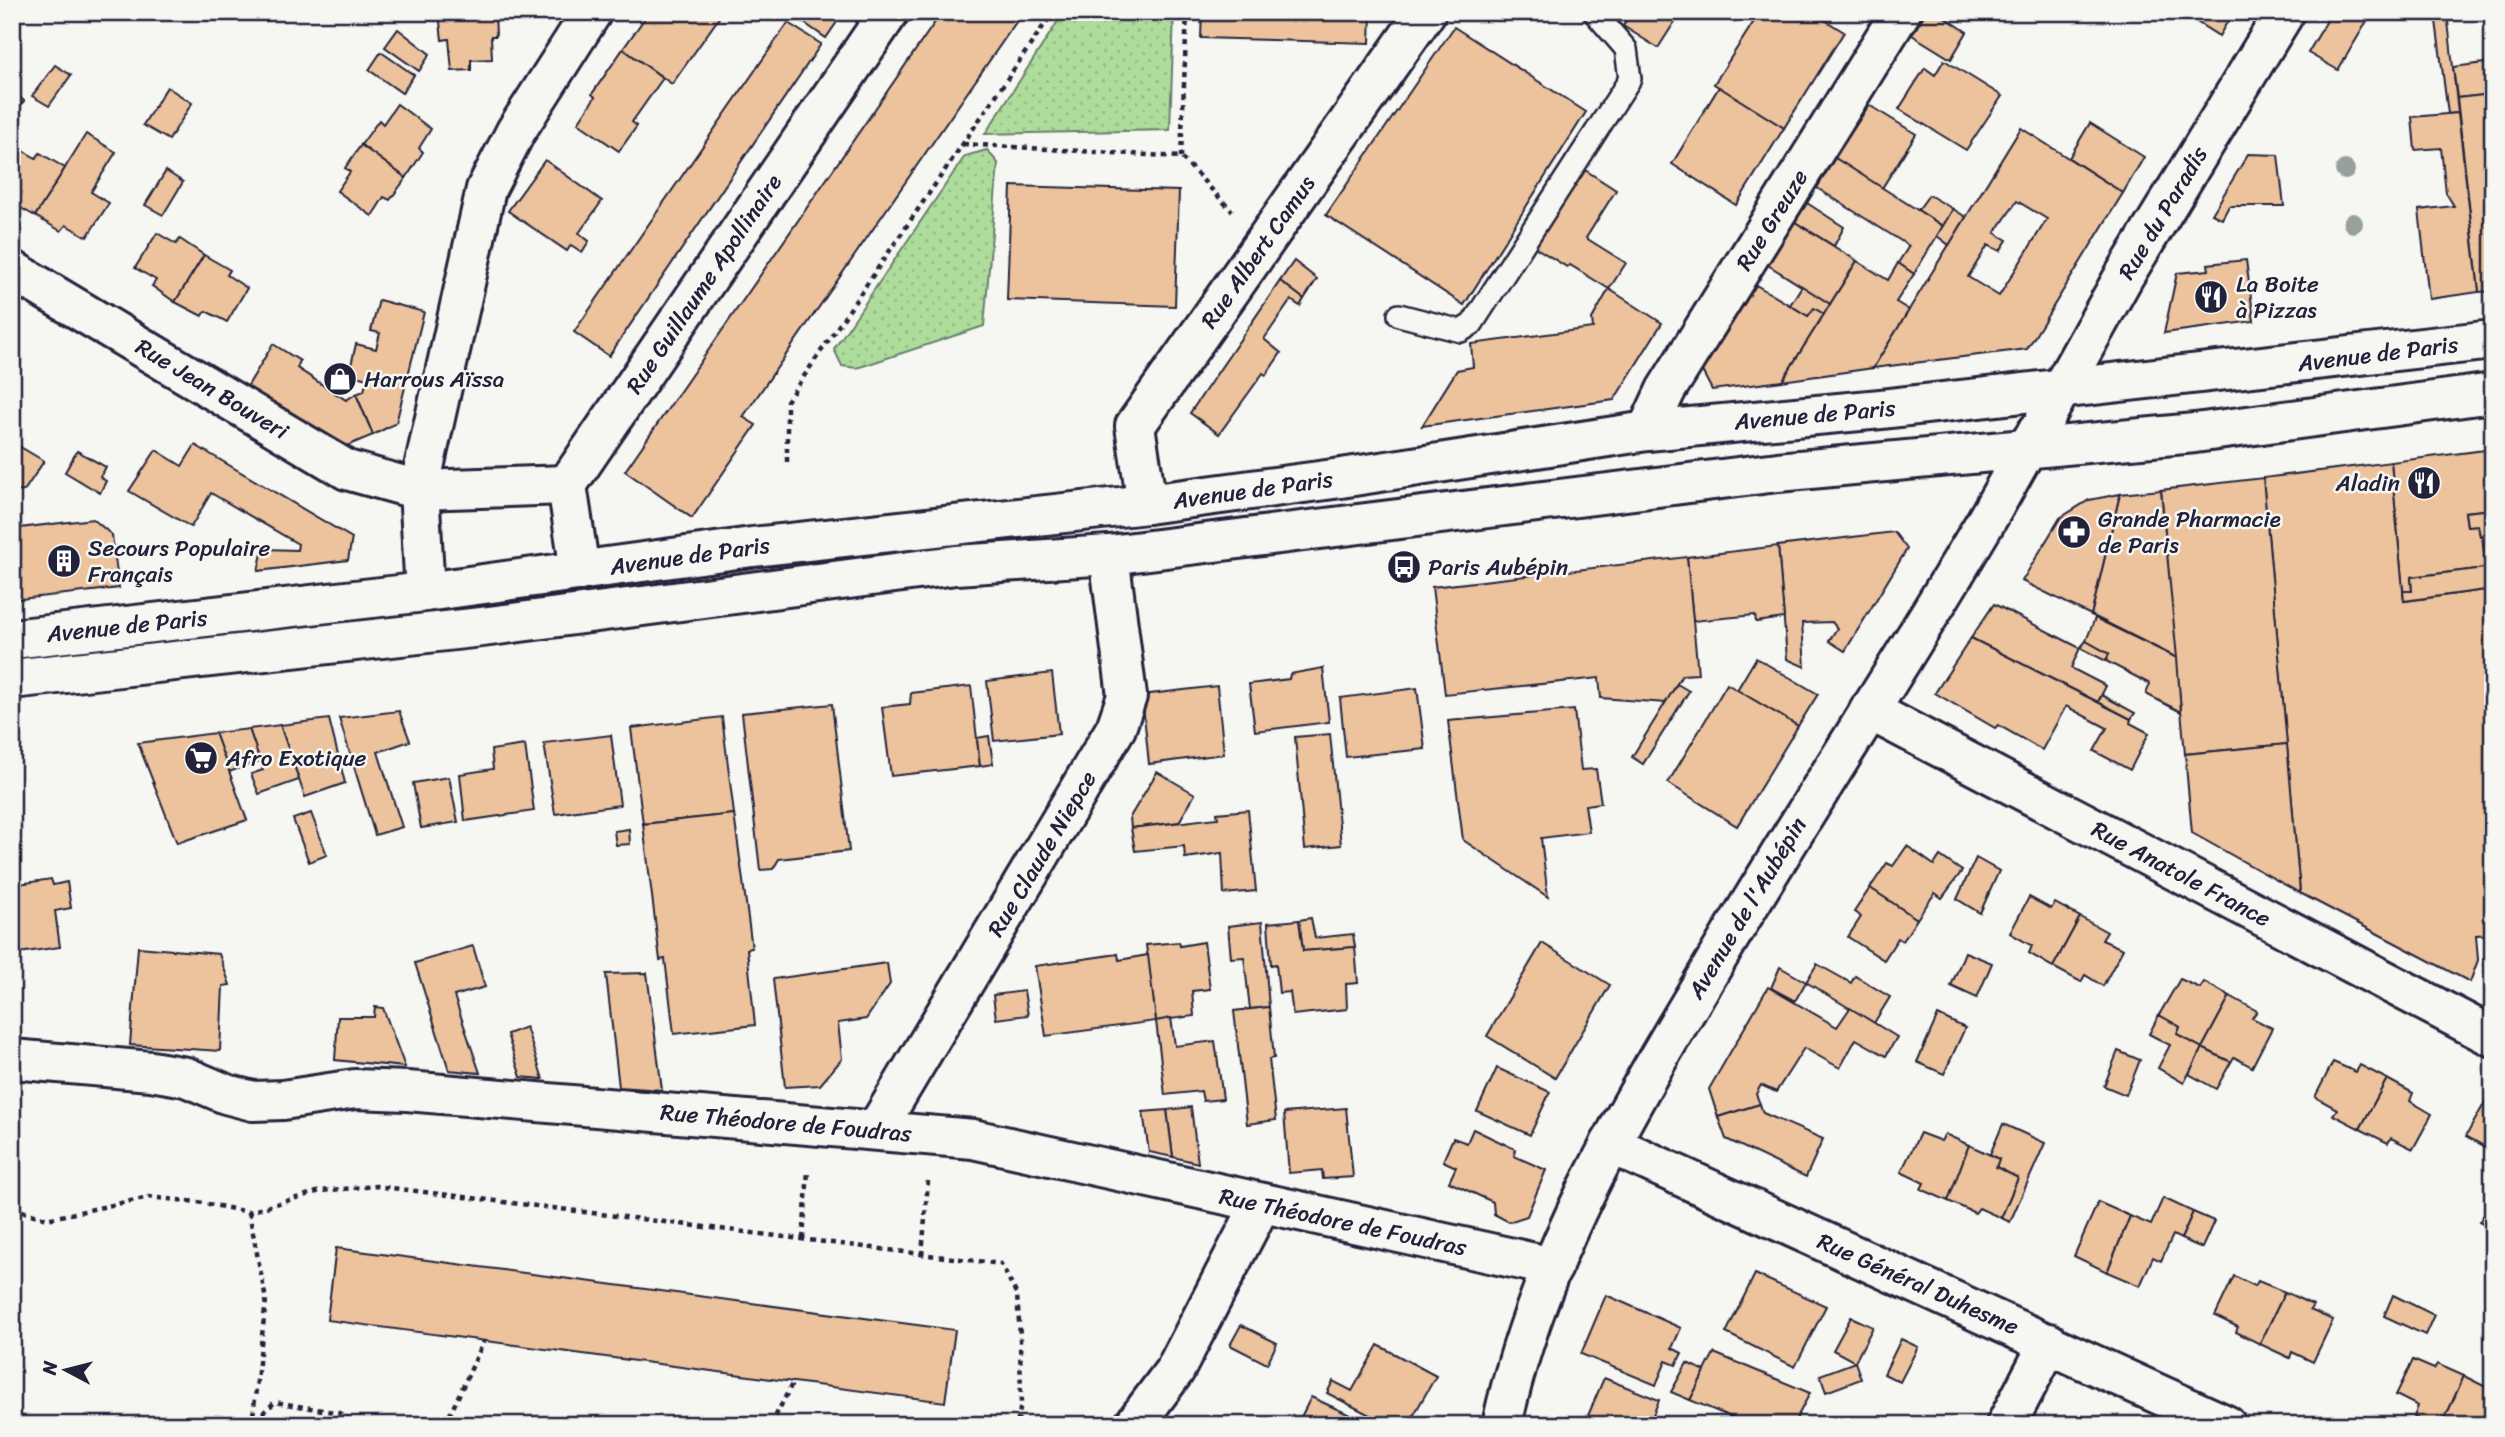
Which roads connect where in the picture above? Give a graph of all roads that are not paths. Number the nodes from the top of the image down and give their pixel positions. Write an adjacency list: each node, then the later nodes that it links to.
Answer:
1 (592, 12): 15 (street)
2 (890, 12): 14 (street, Rue Guillaume Apollinaire)
3 (1426, 12): 16 (street, Rue Albert Camus)
4 (1594, 12): 8 (lane)
5 (1900, 12): 12 (street, Rue Greuze)
6 (2285, 12): 11 (street, Rue du Paradis)
7 (12, 270): 15 (street, Rue Jean Bouveri)
8 (1399, 315)
9 (2493, 340): 11 (street, Avenue de Paris)
10 (2493, 393): 13 (street, Avenue de Paris)
11 (2053, 403): 12 (street, Avenue de Paris); 13 (street, Avenue de l'Aubépin)
12 (1647, 431): 16 (street, Avenue de Paris)
13 (2027, 449): 17 (street, Avenue de Paris); 22 (street, Avenue de l'Aubépin)
14 (567, 485): 15 (street, Rue Jean Bouveri); 18 (street)
15 (419, 490): 19 (street)
16 (1147, 504): 18 (street, Avenue de Paris)
17 (1109, 555): 21 (street, Avenue de Paris); 25 (street, Rue Claude Niepce)
18 (580, 571): 19 (street, Avenue de Paris)
19 (425, 592): 20 (street, Avenue de Paris)
20 (12, 639)
21 (12, 679)
22 (1869, 710): 23 (street, Rue Anatole France); 26 (street, Avenue de l'Aubépin)
23 (2493, 1037)
24 (12, 1059): 25 (street, Rue Théodore de Foudras)
25 (876, 1130): 27 (street, Rue Théodore de Foudras)
26 (1610, 1144): 28 (street, Avenue de l'Aubépin); 29 (street, Rue Général Duhesme)
27 (1261, 1204): 28 (street, Rue Théodore de Foudras); 30 (street)
28 (1553, 1267): 31 (street, Avenue de l'Aubépin)
29 (2049, 1343): 32 (street); 33 (street, Rue Général Duhesme)
30 (1133, 1425)
31 (1502, 1425)
32 (2006, 1425)
33 (2226, 1425)

